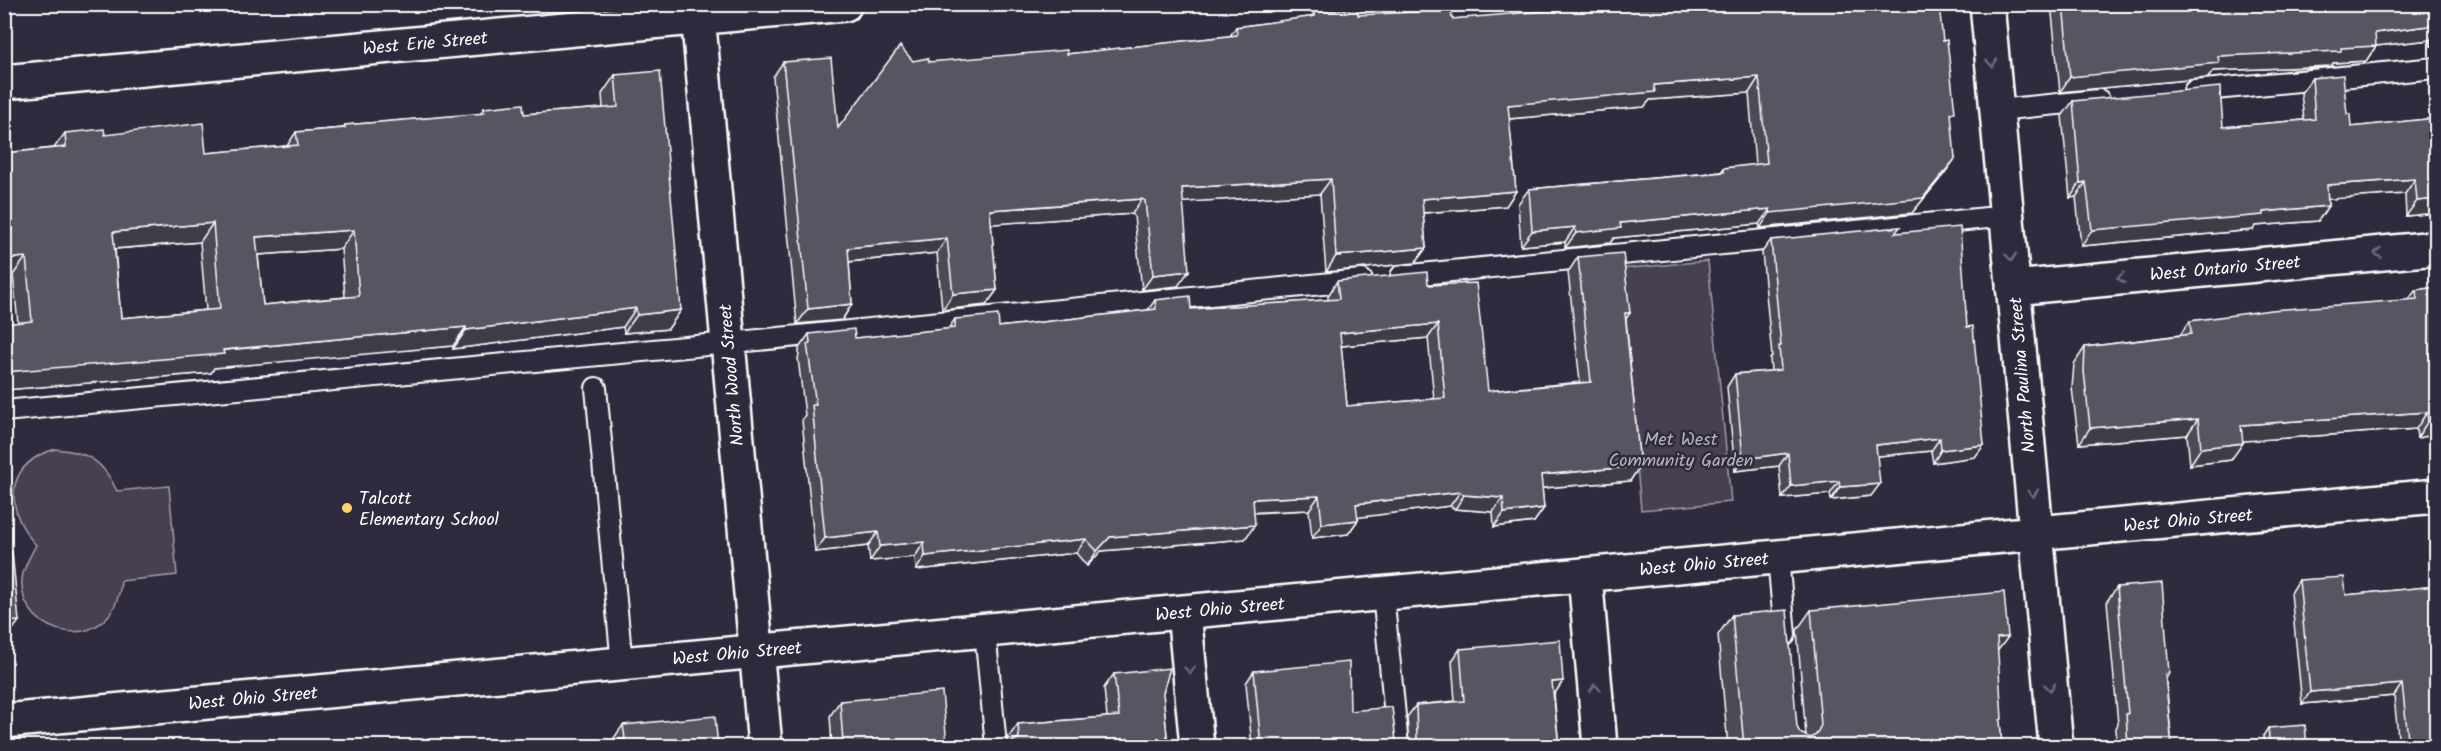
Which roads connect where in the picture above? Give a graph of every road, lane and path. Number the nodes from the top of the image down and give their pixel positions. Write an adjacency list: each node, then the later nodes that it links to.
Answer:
1 (845, 4): 3 (street, West Erie Street)
2 (1987, 4): 8 (street, North Paulina Street, one-way to 8)
3 (698, 11): 5 (street, West Erie Street); 12 (street, North Wood Street)
4 (2436, 68): 6 (lane)
5 (4, 82)
6 (2179, 93)
7 (2120, 98): 8 (lane)
8 (1997, 110): 9 (street, North Paulina Street)
9 (2007, 216): 11 (street, North Paulina Street, one-way to 11); 12 (lane)
10 (2436, 248): 11 (street, West Ontario Street, one-way to 11)
11 (2013, 288): 16 (street, North Paulina Street, one-way to 16)
12 (728, 343): 14 (lane); 23 (street, North Wood Street)
13 (596, 388): 24 (lane)
14 (4, 411)
15 (2436, 496): 16 (street, West Ohio Street)
16 (2036, 533): 17 (street, West Ohio Street); 31 (street, North Paulina Street, one-way to 31)
17 (1778, 557): 18 (street, West Ohio Street); 22 (lane)
18 (1585, 575): 19 (street, West Ohio Street); 30 (street, one-way to 18)
19 (1383, 594): 20 (street, West Ohio Street); 29 (lane)
20 (1184, 612): 21 (street, West Ohio Street); 28 (street, one-way to 28)
21 (985, 631): 23 (street, West Ohio Street); 27 (lane)
22 (1786, 651)
23 (756, 652): 24 (street, West Ohio Street); 26 (street, North Wood Street)
24 (622, 664): 25 (street, West Ohio Street)
25 (4, 721)
26 (765, 747)
27 (996, 747)
28 (1197, 747)
29 (1398, 747)
30 (1600, 747)
31 (2056, 747)

